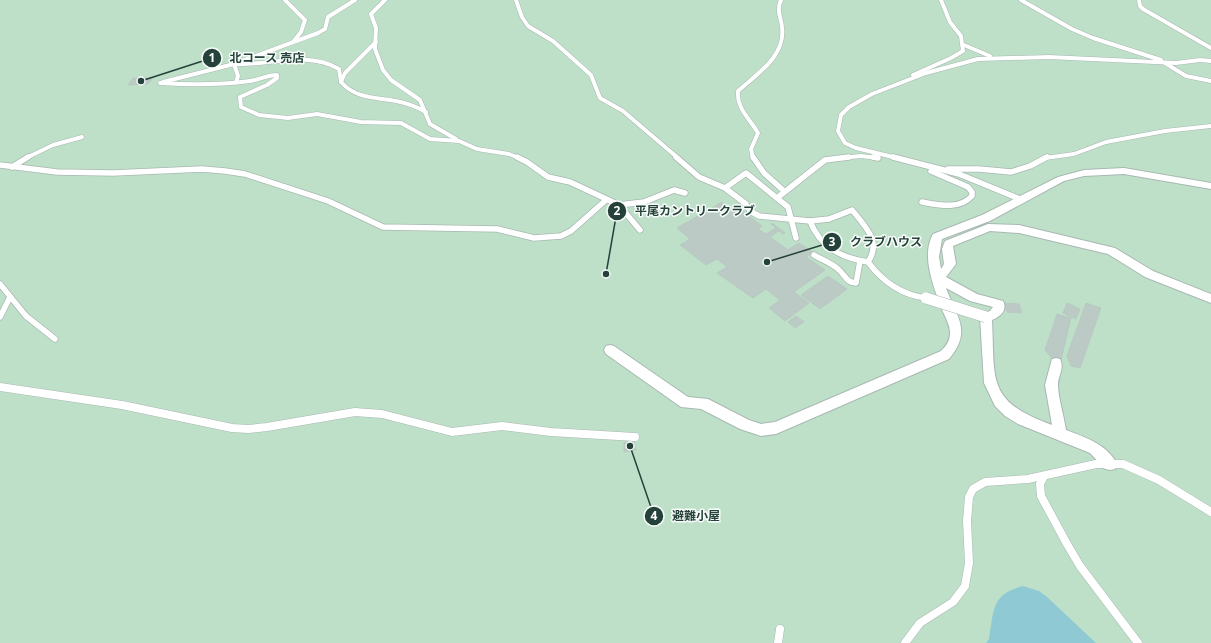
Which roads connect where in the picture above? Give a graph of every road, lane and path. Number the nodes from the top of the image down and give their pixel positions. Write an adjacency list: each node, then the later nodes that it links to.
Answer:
1 (285, 0): 10 (lane)
2 (355, 0): 10 (lane)
3 (385, 0): 9 (lane)
4 (516, 0): 31 (lane)
5 (781, 0): 32 (lane)
6 (941, 0): 11 (lane)
7 (1021, 0): 16 (lane)
8 (1139, 0): 12 (lane)
9 (376, 42): 21 (lane); 22 (lane)
10 (292, 44): 17 (lane)
11 (964, 45): 13 (lane); 18 (lane)
12 (1211, 48)
13 (993, 57): 15 (lane); 18 (lane)
14 (1211, 61): 16 (lane)
15 (1164, 62): 16 (lane); 19 (lane)
16 (1176, 63)
17 (234, 64): 20 (lane); 20 (lane); 21 (lane)
18 (906, 80): 26 (lane)
19 (1211, 81)
20 (236, 82): 25 (lane)
21 (341, 82): 22 (lane)
22 (426, 112): 25 (lane)
23 (1211, 126): 29 (lane)
24 (82, 137): 28 (lane)
25 (459, 141): 36 (lane)
26 (904, 161): 29 (lane); 32 (lane); 37 (lane)
27 (0, 165): 28 (lane)
28 (12, 167): 36 (lane)
29 (935, 169): 35 (lane)
30 (1211, 186): 35 (street)
31 (725, 188): 34 (lane); 39 (lane)
32 (784, 191): 34 (lane)
33 (685, 193): 38 (lane)
34 (777, 198): 39 (lane)
35 (1020, 199): 46 (street)
36 (606, 200): 38 (lane)
37 (922, 202)
38 (619, 205): 41 (lane)
39 (791, 217): 40 (lane); 42 (lane)
40 (810, 221): 44 (lane); 45 (lane)
41 (640, 230)
42 (796, 238)
43 (814, 255): 44 (lane)
44 (860, 261): 45 (lane)
45 (868, 262): 49 (lane)
46 (938, 278): 50 (street); 52 (street); 54 (street)
47 (0, 284): 48 (lane)
48 (10, 297): 51 (lane); 53 (lane)
49 (926, 298): 52 (street, bridge)
50 (1211, 299)
51 (0, 317)
52 (986, 317): 57 (street)
53 (55, 339)
54 (610, 350)
55 (1056, 363): 57 (street)
56 (0, 387): 58 (lane)
57 (1060, 432): 59 (street)
58 (635, 437)
59 (1110, 464): 60 (lane); 61 (lane)
60 (1044, 476): 64 (lane); 65 (lane)
61 (1211, 512)
62 (780, 629): 63 (lane)
63 (778, 643)
64 (905, 643)
65 (1138, 643)

